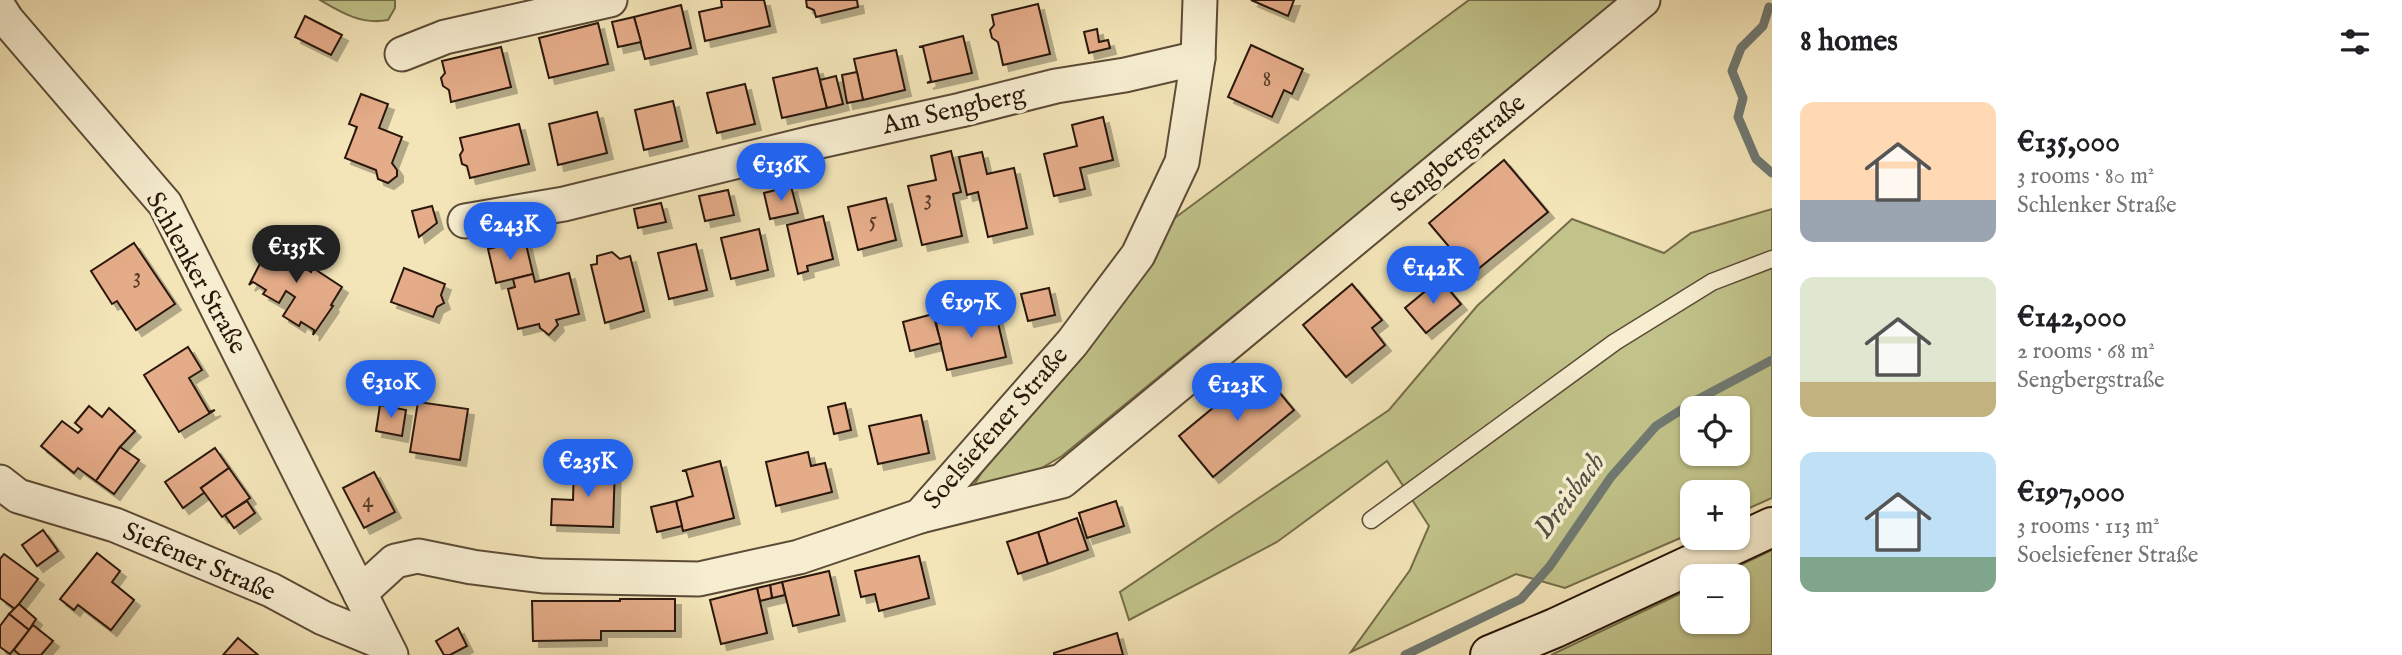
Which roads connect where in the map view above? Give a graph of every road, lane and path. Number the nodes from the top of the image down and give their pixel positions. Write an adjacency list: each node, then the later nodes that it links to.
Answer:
1 (610, 0): 5 (street)
2 (1200, 0): 6 (street, Soelsiefener Straße)
3 (1643, 0): 10 (street, Sengbergstraße)
4 (0, 9): 13 (street, Schlenker Straße)
5 (402, 54)
6 (1198, 58): 7 (street, Am Sengberg); 10 (street, Soelsiefener Straße)
7 (465, 221)
8 (1772, 259): 11 (lane)
9 (0, 482): 14 (street, Siefener Straße)
10 (920, 516): 13 (street, Soelsiefener Straße)
11 (1371, 520)
12 (1772, 527): 15 (main road)
13 (360, 593): 14 (street, Schlenker Straße)
14 (388, 649)
15 (1490, 655)

